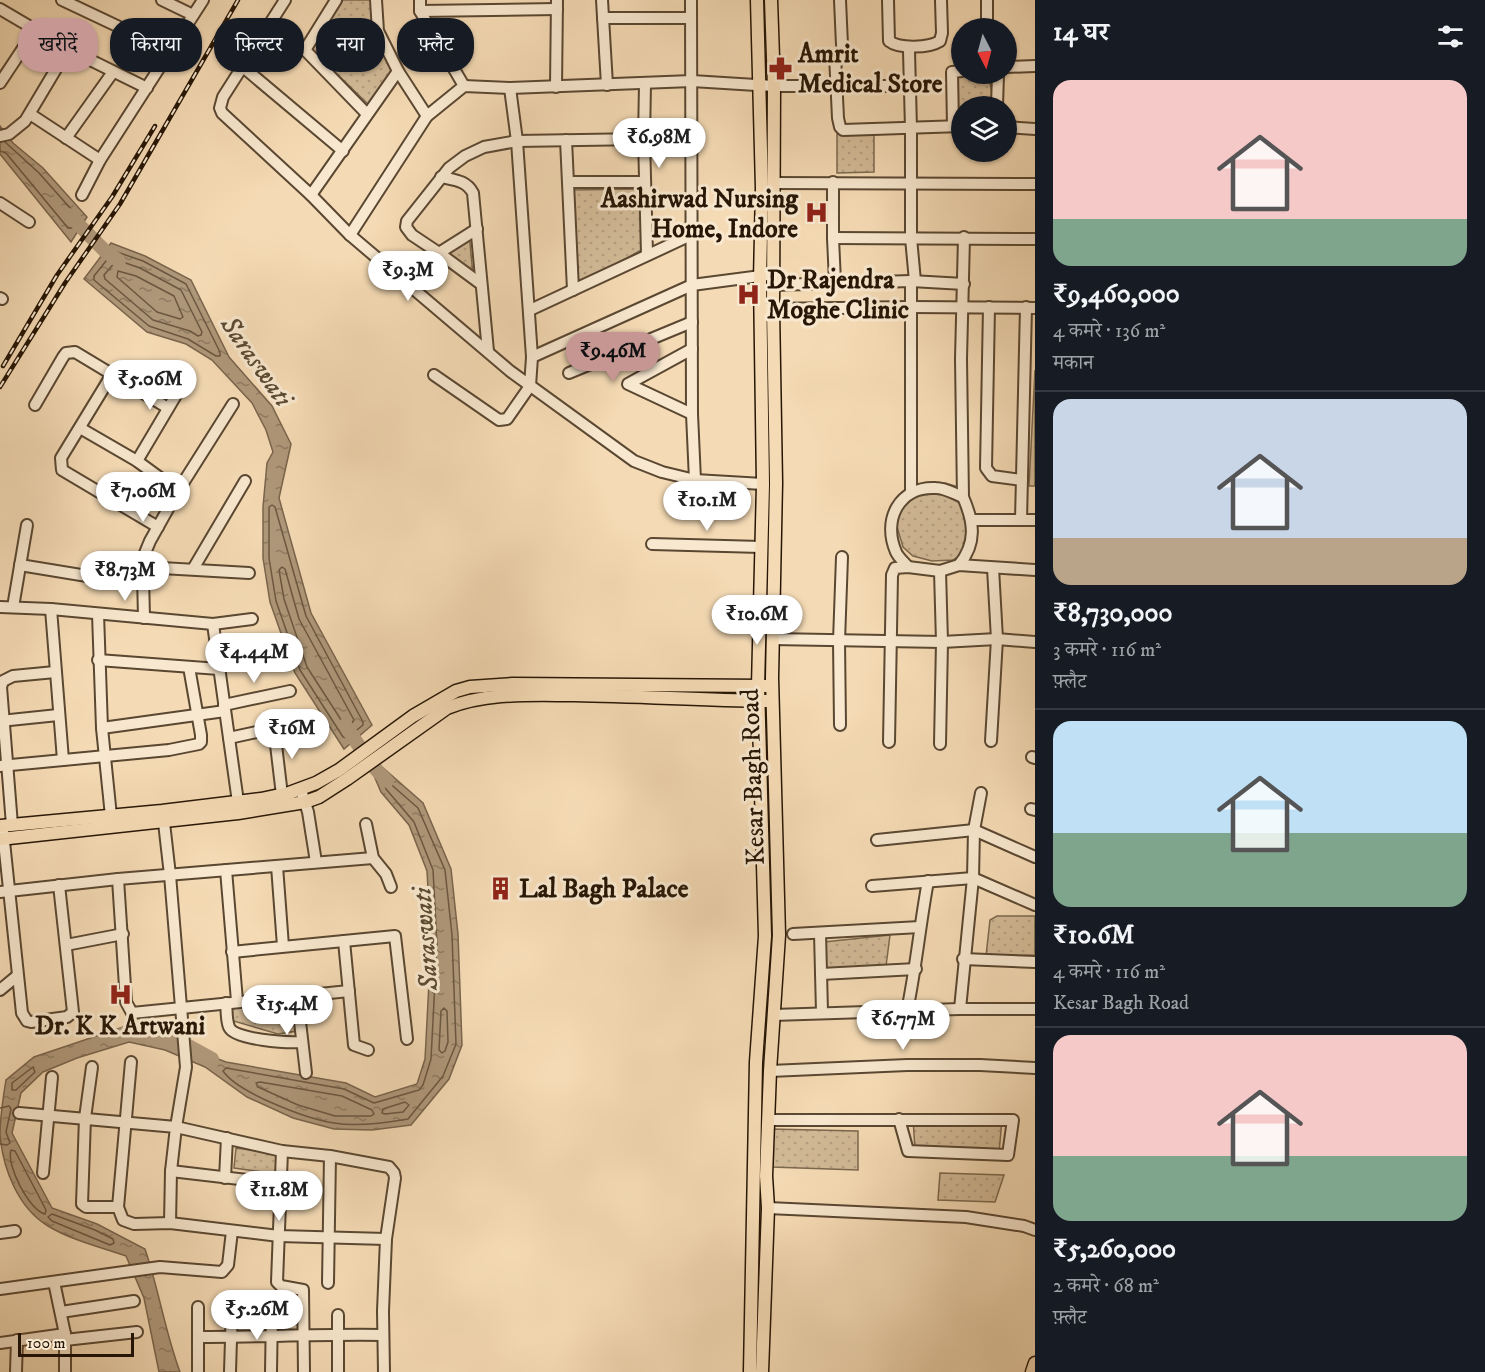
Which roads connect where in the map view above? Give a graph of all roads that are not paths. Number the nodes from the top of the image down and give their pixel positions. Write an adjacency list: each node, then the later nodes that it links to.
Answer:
1 (62, 0): 25 (street)
2 (162, 0): 18 (street)
3 (203, 0): 18 (street)
4 (285, 0): 20 (street)
5 (336, 0): 27 (street)
6 (376, 0): 33 (street)
7 (602, 0): 21 (street)
8 (691, 0): 22 (street)
9 (757, 0): 45 (main road, Kesar Bagh Road)
10 (771, 0): 47 (main road, Kesar Bagh Road)
11 (840, 0): 26 (street)
12 (888, 0): 13 (street)
13 (941, 0)
14 (987, 0): 23 (street)
15 (557, 4): 16 (street); 50 (street)
16 (420, 6): 46 (street)
17 (1, 10): 24 (street)
18 (193, 15): 19 (street)
19 (191, 18)
20 (274, 18)
21 (603, 18): 22 (street); 44 (street)
22 (691, 18): 41 (street)
23 (987, 18)
24 (18, 20)
25 (110, 23)
26 (842, 45)
27 (305, 50): 54 (street)
28 (909, 51): 49 (street)
29 (835, 55): 48 (street)
30 (18, 56): 42 (street)
31 (1035, 66): 32 (street)
32 (1017, 67)
33 (397, 69)
34 (55, 72): 53 (street)
35 (113, 72): 51 (street); 61 (street)
36 (157, 72): 51 (street)
37 (240, 72): 75 (street)
38 (249, 72): 65 (street)
39 (397, 72): 54 (street)
40 (399, 72): 55 (street)
41 (692, 81): 43 (street); 45 (street); 80 (street)
42 (0, 83)
43 (645, 84): 44 (street); 62 (street)
44 (607, 85): 50 (street)
45 (760, 85): 47 (street); 87 (main road, Kesar Bagh Road)
46 (464, 86): 52 (street); 55 (street)
47 (774, 86): 48 (street); 71 (main road, Kesar Bagh Road)
48 (835, 86): 49 (street); 58 (street)
49 (909, 86): 58 (street)
50 (556, 87): 52 (street)
51 (147, 88): 66 (street)
52 (510, 88): 64 (street)
53 (30, 114): 60 (street); 61 (street)
54 (367, 114): 65 (street)
55 (427, 116): 79 (street)
56 (951, 126): 58 (street)
57 (1017, 128): 59 (street)
58 (911, 129): 73 (street)
59 (1035, 129)
60 (5, 135)
61 (66, 138): 66 (street)
62 (644, 139): 63 (street); 69 (street)
63 (566, 140): 64 (street); 68 (street)
64 (517, 141): 67 (street); 101 (street)
65 (343, 151): 75 (street)
66 (100, 160): 74 (street)
67 (441, 177): 78 (street); 85 (street)
68 (568, 182): 69 (street); 94 (street)
69 (645, 182): 86 (street)
70 (833, 182): 71 (street); 73 (street); 82 (street)
71 (774, 183): 88 (main road, Kesar Bagh Road)
72 (1035, 184): 73 (street)
73 (911, 185): 83 (street)
74 (82, 195)
75 (311, 195): 79 (street)
76 (0, 203): 77 (street)
77 (29, 222)
78 (477, 229): 85 (street); 91 (street)
79 (350, 235): 105 (street)
80 (692, 235): 86 (street); 93 (street)
81 (964, 237): 83 (street); 84 (street); 92 (street)
82 (832, 238): 83 (street); 90 (street)
83 (911, 238): 89 (street)
84 (1035, 239)
85 (439, 253): 91 (street)
86 (647, 254): 94 (street)
87 (760, 275): 88 (street); 93 (street); 99 (main road, Kesar Bagh Road)
88 (774, 280): 90 (street); 100 (main road, Kesar Bagh Road)
89 (913, 281): 90 (street); 92 (street); 96 (street)
90 (835, 282)
91 (481, 284): 105 (street)
92 (963, 284): 95 (street)
93 (692, 285): 102 (street); 103 (street)
94 (573, 290): 101 (street)
95 (963, 306): 96 (street); 97 (street); 125 (street)
96 (911, 307): 100 (street); 124 (street)
97 (989, 307): 98 (street); 120 (street)
98 (1030, 307): 120 (street)
99 (760, 309): 100 (street); 122 (main road, Kesar Bagh Road)
100 (773, 309): 150 (main road, Kesar Bagh Road)
101 (530, 310): 106 (street)
102 (692, 322): 104 (street); 107 (street)
103 (579, 336): 106 (street); 107 (street)
104 (692, 349): 116 (street); 116 (street)
105 (488, 351): 112 (street)
106 (532, 357): 112 (street)
107 (601, 359): 108 (street)
108 (569, 373)
109 (188, 375): 115 (street)
110 (434, 375): 112 (street)
111 (111, 376): 114 (street); 115 (street); 117 (street)
112 (530, 386): 119 (street)
113 (232, 404): 123 (street)
114 (35, 405)
115 (168, 408): 118 (street)
116 (692, 414): 119 (street)
117 (80, 428): 118 (street); 130 (street)
118 (136, 461): 123 (street)
119 (695, 480): 122 (street)
120 (1022, 480): 127 (street)
121 (245, 481): 138 (street)
122 (763, 484): 132 (main road, Kesar Bagh Road)
123 (178, 491): 130 (street)
124 (911, 491): 125 (street); 136 (street)
125 (963, 496): 126 (street)
126 (971, 520): 127 (street); 135 (street)
127 (1021, 520): 128 (street)
128 (1035, 520)
129 (27, 525): 134 (street)
130 (158, 527): 140 (street)
131 (652, 544): 132 (street)
132 (761, 547): 160 (main road, Kesar Bagh Road)
133 (842, 557): 152 (street)
134 (20, 565): 140 (street); 144 (street)
135 (959, 565): 137 (street); 141 (street)
136 (908, 567): 141 (street); 153 (street)
137 (993, 568): 139 (street); 151 (street)
138 (193, 569): 140 (street); 142 (street)
139 (1035, 570)
140 (143, 571): 147 (street)
141 (940, 571): 154 (street)
142 (249, 573)
143 (0, 606): 144 (street)
144 (13, 607): 145 (street)
145 (51, 609): 146 (street); 159 (street)
146 (98, 614): 147 (street); 156 (street)
147 (144, 618): 149 (street)
148 (252, 619): 149 (street)
149 (213, 624): 158 (street)
150 (772, 639): 152 (street); 161 (main road, Kesar Bagh Road)
151 (997, 639): 154 (street); 155 (street); 174 (street)
152 (839, 640): 153 (street); 170 (street)
153 (891, 641): 154 (street); 175 (street)
154 (942, 642): 176 (street)
155 (1035, 642)
156 (98, 660): 157 (street); 171 (street)
157 (189, 667): 158 (street); 167 (street)
158 (219, 669): 165 (street)
159 (55, 672): 166 (street); 168 (street)
160 (758, 686): 161 (main road); 163 (main road, Kesar Bagh Road); 177 (main road)
161 (773, 686): 164 (main road, Kesar Bagh Road)
162 (290, 691): 165 (street)
163 (759, 701): 164 (main road); 177 (main road); 267 (main road, Kesar Bagh Road)
164 (774, 701): 230 (main road, Kesar Bagh Road)
165 (225, 708): 167 (street); 173 (street)
166 (58, 715): 168 (street); 179 (street)
167 (198, 715): 171 (street); 178 (street)
168 (2, 721): 180 (street)
169 (307, 721): 172 (street)
170 (840, 725)
171 (102, 728): 178 (street)
172 (274, 728): 173 (street); 184 (street)
173 (229, 738): 185 (street)
174 (991, 741)
175 (889, 742)
176 (940, 744)
177 (382, 747): 181 (main road)
178 (105, 756): 179 (street); 187 (street)
179 (63, 760): 180 (street)
180 (4, 766): 190 (street)
181 (343, 774): 182 (main road); 186 (main road)
182 (301, 790): 184 (main road); 186 (street)
183 (981, 793): 191 (street)
184 (282, 795): 185 (main road)
185 (238, 802): 188 (main road)
186 (305, 802): 188 (main road); 196 (street)
187 (111, 816): 188 (main road); 190 (main road)
188 (163, 816): 192 (main road); 199 (street)
189 (366, 824): 195 (street)
190 (5, 825): 192 (street)
191 (974, 830): 193 (street); 194 (street); 200 (street)
192 (2, 839): 206 (street)
193 (877, 840)
194 (1035, 857)
195 (373, 858): 196 (street); 205 (street)
196 (316, 862): 197 (street)
197 (277, 866): 198 (street); 214 (street)
198 (226, 870): 199 (street); 215 (street)
199 (170, 874): 201 (street); 225 (street)
200 (973, 878): 202 (street); 207 (street); 216 (street)
201 (118, 879): 203 (street); 210 (street)
202 (928, 882): 204 (street); 208 (street)
203 (59, 885): 206 (street); 213 (street)
204 (872, 886)
205 (391, 887)
206 (4, 891): 220 (street)
207 (1035, 905)
208 (920, 927): 209 (street); 218 (street)
209 (820, 933): 211 (street); 219 (street)
210 (123, 934): 213 (street); 225 (street)
211 (793, 934)
212 (344, 941): 214 (street); 222 (street); 231 (street)
213 (66, 945): 220 (street)
214 (283, 946): 215 (street)
215 (232, 952): 224 (street)
216 (963, 959): 217 (street); 226 (street)
217 (1035, 962)
218 (916, 969): 219 (street); 228 (street)
219 (821, 974): 229 (street)
220 (17, 976): 221 (street)
221 (0, 990)
222 (349, 991): 223 (street); 233 (street)
223 (297, 996): 224 (street); 232 (street)
224 (232, 1002): 225 (street); 232 (street)
225 (180, 1008): 246 (street)
226 (960, 1009): 227 (street); 228 (street)
227 (1035, 1009)
228 (907, 1011): 229 (street)
229 (822, 1012): 230 (street)
230 (772, 1015): 237 (main road, Kesar Bagh Road)
231 (407, 1039)
232 (302, 1042): 238 (street)
233 (368, 1050)
234 (131, 1062): 245 (street)
235 (92, 1067): 242 (street)
236 (1035, 1068): 237 (street)
237 (770, 1071): 244 (main road, Kesar Bagh Road)
238 (306, 1073)
239 (52, 1077): 241 (street)
240 (19, 1113): 241 (street)
241 (48, 1115): 242 (street); 251 (street)
242 (85, 1118): 245 (street); 254 (street)
243 (899, 1119): 243 (street); 244 (street)
244 (769, 1120): 255 (main road, Kesar Bagh Road)
245 (127, 1122): 246 (street); 254 (street)
246 (176, 1127): 247 (street); 250 (street)
247 (227, 1138): 248 (street); 252 (street)
248 (282, 1151): 249 (street); 253 (street)
249 (330, 1156): 262 (street); 263 (street)
250 (171, 1171): 252 (street); 256 (street)
251 (43, 1173)
252 (225, 1178): 253 (street)
253 (281, 1184): 261 (street)
254 (118, 1207): 256 (street)
255 (768, 1208): 257 (street); 267 (main road, Kesar Bagh Road)
256 (170, 1223): 259 (street)
257 (1035, 1230)
258 (15, 1231): 260 (street)
259 (232, 1231): 261 (street); 264 (street)
260 (0, 1233)
261 (279, 1236): 262 (street); 281 (street)
262 (329, 1238): 263 (street); 265 (street)
263 (386, 1239): 276 (street)
264 (54, 1282): 266 (street); 272 (street)
265 (328, 1282)
266 (0, 1289)
267 (759, 1292): 293 (main road, Kesar Bagh Road); 294 (main road, Kesar Bagh Road)
268 (134, 1301): 272 (street)
269 (198, 1307): 278 (street)
270 (232, 1308): 279 (street)
271 (272, 1310): 280 (street)
272 (61, 1312): 277 (street)
273 (338, 1315): 275 (street)
274 (137, 1332): 277 (street)
275 (339, 1334): 276 (street); 281 (street); 291 (street)
276 (382, 1335): 292 (street)
277 (65, 1337): 282 (street); 286 (street)
278 (198, 1337): 279 (street); 287 (street)
279 (231, 1337): 280 (street); 288 (street)
280 (271, 1337): 281 (street); 289 (street)
281 (304, 1337): 290 (street)
282 (17, 1340): 283 (street); 285 (street)
283 (0, 1343)
284 (1035, 1363): 295 (main road)
285 (16, 1372)
286 (67, 1372)
287 (198, 1372)
288 (230, 1372)
289 (271, 1372)
290 (304, 1372)
291 (338, 1372)
292 (384, 1372)
293 (750, 1372)
294 (762, 1372)
295 (1032, 1372)

